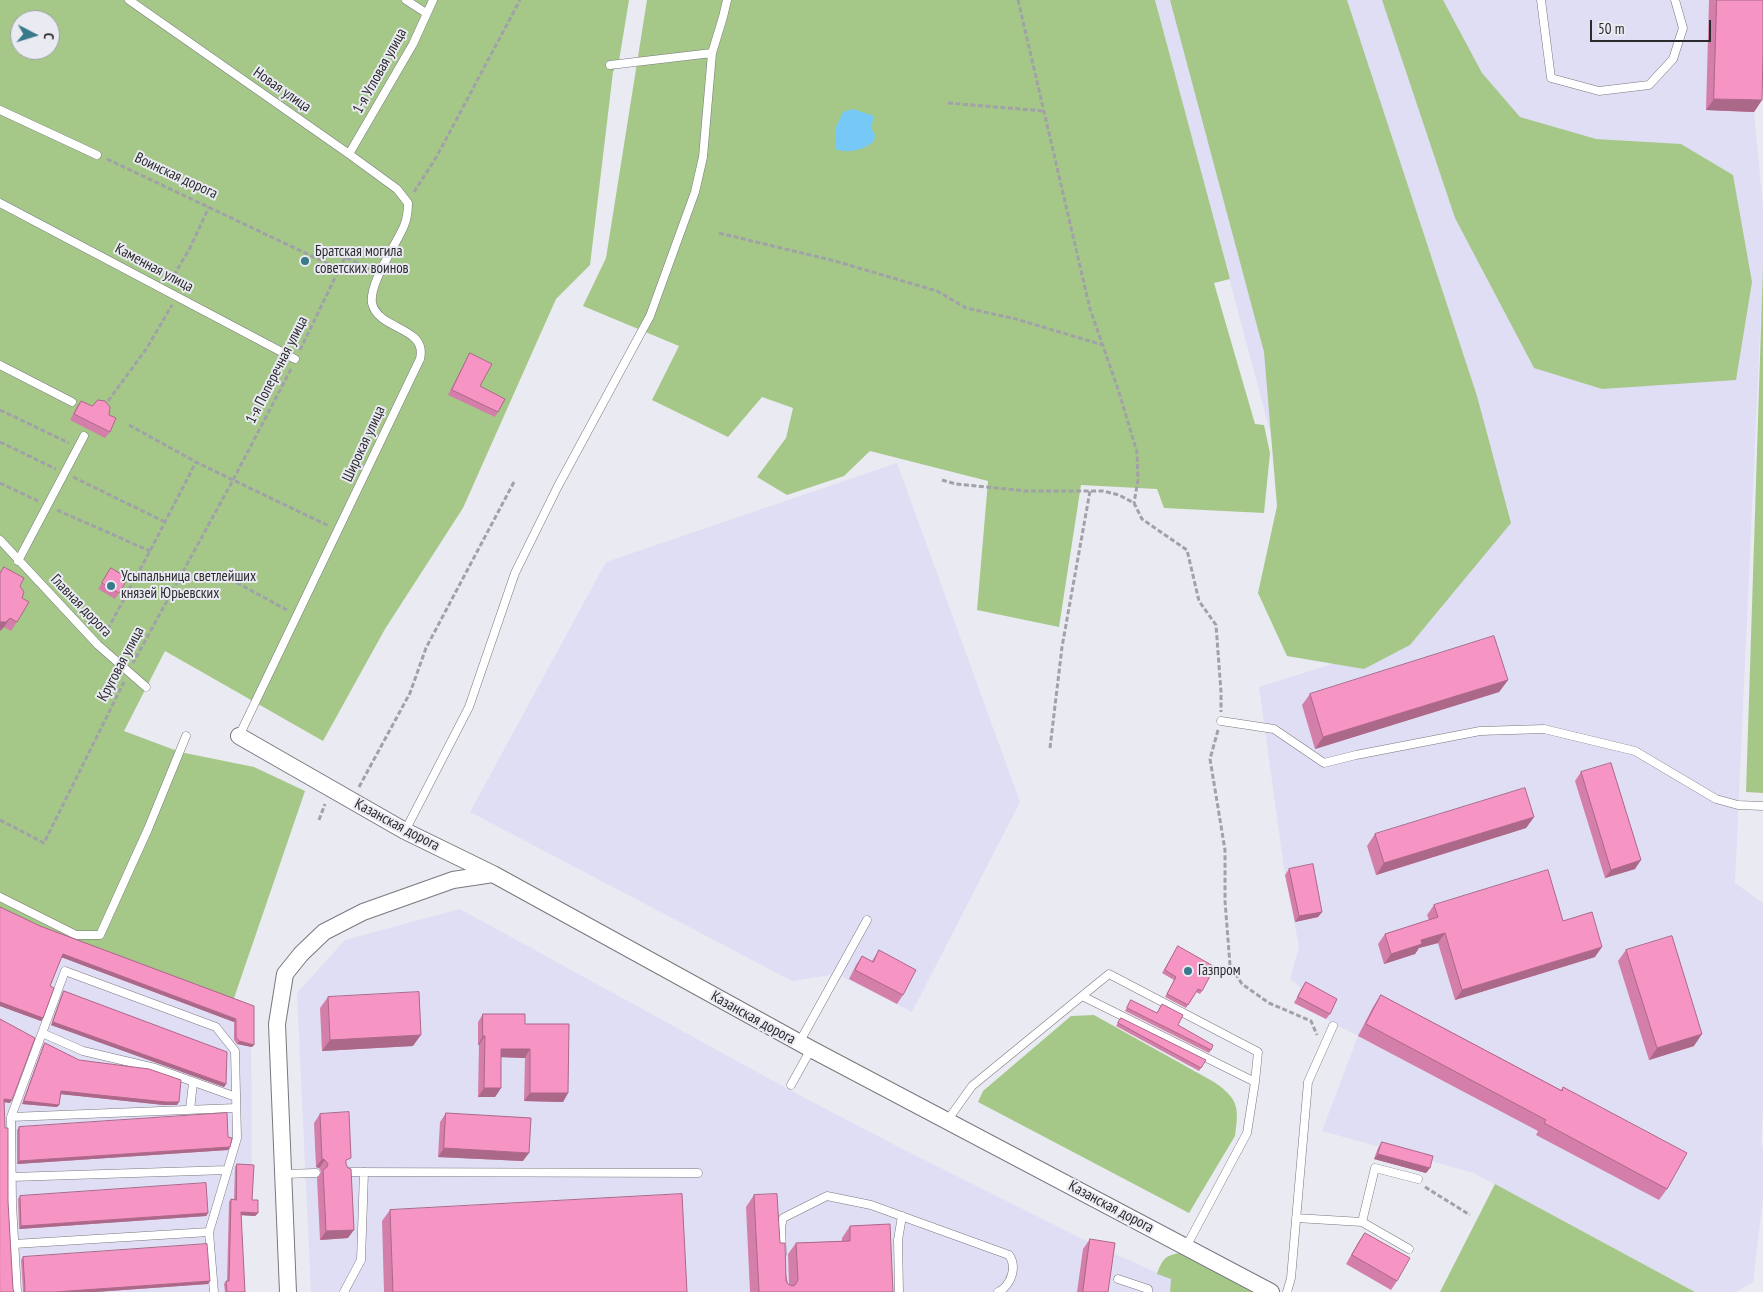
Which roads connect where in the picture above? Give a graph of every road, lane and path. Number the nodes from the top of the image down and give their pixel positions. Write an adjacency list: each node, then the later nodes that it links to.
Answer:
1 (129, 0): 15 (lane, Новая улица)
2 (406, 0): 9 (lane)
3 (433, 0): 9 (lane, 1-я Угловая улица)
4 (520, 0): 18 (path)
5 (727, 0): 10 (lane)
6 (1018, 0): 14 (path)
7 (1541, 0): 8 (lane)
8 (1675, 0)
9 (426, 13): 15 (lane, 1-я Угловая улица)
10 (712, 53): 11 (lane); 61 (lane)
11 (610, 65)
12 (948, 103): 14 (path)
13 (0, 110): 16 (lane)
14 (1044, 111): 25 (path)
15 (349, 154): 18 (lane, Новая улица)
16 (97, 155): 19 (path, Воинская дорога)
17 (0, 203): 23 (lane, Каменная улица)
18 (408, 203): 22 (lane, Широкая улица)
19 (208, 207): 21 (path, Воинская дорога); 23 (path)
20 (720, 233): 25 (path)
21 (339, 269): 22 (path); 26 (path, 1-я Поперечная улица)
22 (380, 274): 45 (lane, Широкая улица)
23 (165, 290): 24 (lane, Каменная улица)
24 (178, 296): 26 (lane, Каменная улица); 28 (path)
25 (1103, 345): 42 (path)
26 (296, 359): 37 (path, 1-я Поперечная улица)
27 (0, 365): 29 (lane)
28 (108, 401)
29 (72, 402)
30 (0, 410): 34 (path)
31 (130, 425): 35 (path)
32 (84, 436): 34 (lane)
33 (0, 442): 36 (path)
34 (78, 447): 36 (lane)
35 (196, 462): 37 (path); 44 (path)
36 (64, 473): 43 (lane); 44 (path)
37 (234, 480): 45 (path); 52 (path, Круговая улица)
38 (942, 480): 41 (path)
39 (514, 482): 58 (path)
40 (0, 483): 43 (path)
41 (1090, 491): 42 (path); 57 (path)
42 (1134, 502): 54 (path)
43 (48, 505): 47 (path); 48 (lane)
44 (166, 522): 47 (path)
45 (338, 531): 50 (lane, Широкая улица)
46 (0, 540): 48 (lane, Главная дорога)
47 (150, 551): 51 (path)
48 (18, 561): 51 (lane, Главная дорога)
49 (230, 579): 50 (path)
50 (297, 615): 56 (lane, Широкая улица)
51 (98, 645): 52 (lane, Главная дорога)
52 (128, 672): 53 (lane, Главная дорога); 60 (path, Круговая улица)
53 (146, 687)
54 (1220, 721): 59 (lane); 69 (path)
55 (186, 736): 63 (lane)
56 (239, 736): 58 (street, Казанская дорога)
57 (1050, 748)
58 (352, 800): 61 (street, Казанская дорога)
59 (1763, 806)
60 (0, 820)
61 (405, 831): 62 (street, Казанская дорога)
62 (493, 874): 68 (street, Казанская дорога); 83 (street)
63 (0, 897)
64 (866, 920): 68 (lane)
65 (1082, 996): 71 (lane); 71 (lane); 77 (lane)
66 (1333, 1026): 69 (lane)
67 (42, 1033): 70 (lane); 73 (lane); 76 (lane)
68 (805, 1046): 72 (lane); 77 (street, Казанская дорога)
69 (1323, 1049): 88 (lane)
70 (193, 1082): 73 (lane); 75 (lane)
71 (1255, 1082): 92 (lane)
72 (791, 1085)
73 (236, 1096): 74 (lane)
74 (236, 1108): 75 (lane); 78 (lane)
75 (190, 1110): 76 (lane)
76 (11, 1117): 84 (lane)
77 (947, 1121): 92 (street, Казанская дорога)
78 (227, 1170): 84 (lane); 90 (lane)
79 (345, 1172): 80 (lane)
80 (364, 1172): 82 (lane); 99 (lane)
81 (316, 1173): 83 (lane)
82 (698, 1173)
83 (283, 1174): 98 (street)
84 (12, 1177): 91 (lane)
85 (1418, 1179): 86 (path); 89 (lane)
86 (1470, 1215)
87 (902, 1216): 94 (lane); 100 (lane); 101 (lane)
88 (1296, 1218): 89 (lane); 104 (lane)
89 (1362, 1222): 93 (lane)
90 (209, 1232): 91 (lane); 97 (lane)
91 (14, 1244): 96 (lane)
92 (1186, 1247): 103 (street, Казанская дорога)
93 (1409, 1249)
94 (783, 1264)
95 (1118, 1279): 102 (lane)
96 (18, 1292)
97 (214, 1292)
98 (288, 1292)
99 (344, 1292)
100 (899, 1292)
101 (998, 1292)
102 (1148, 1292)
103 (1272, 1292)
104 (1286, 1292)

